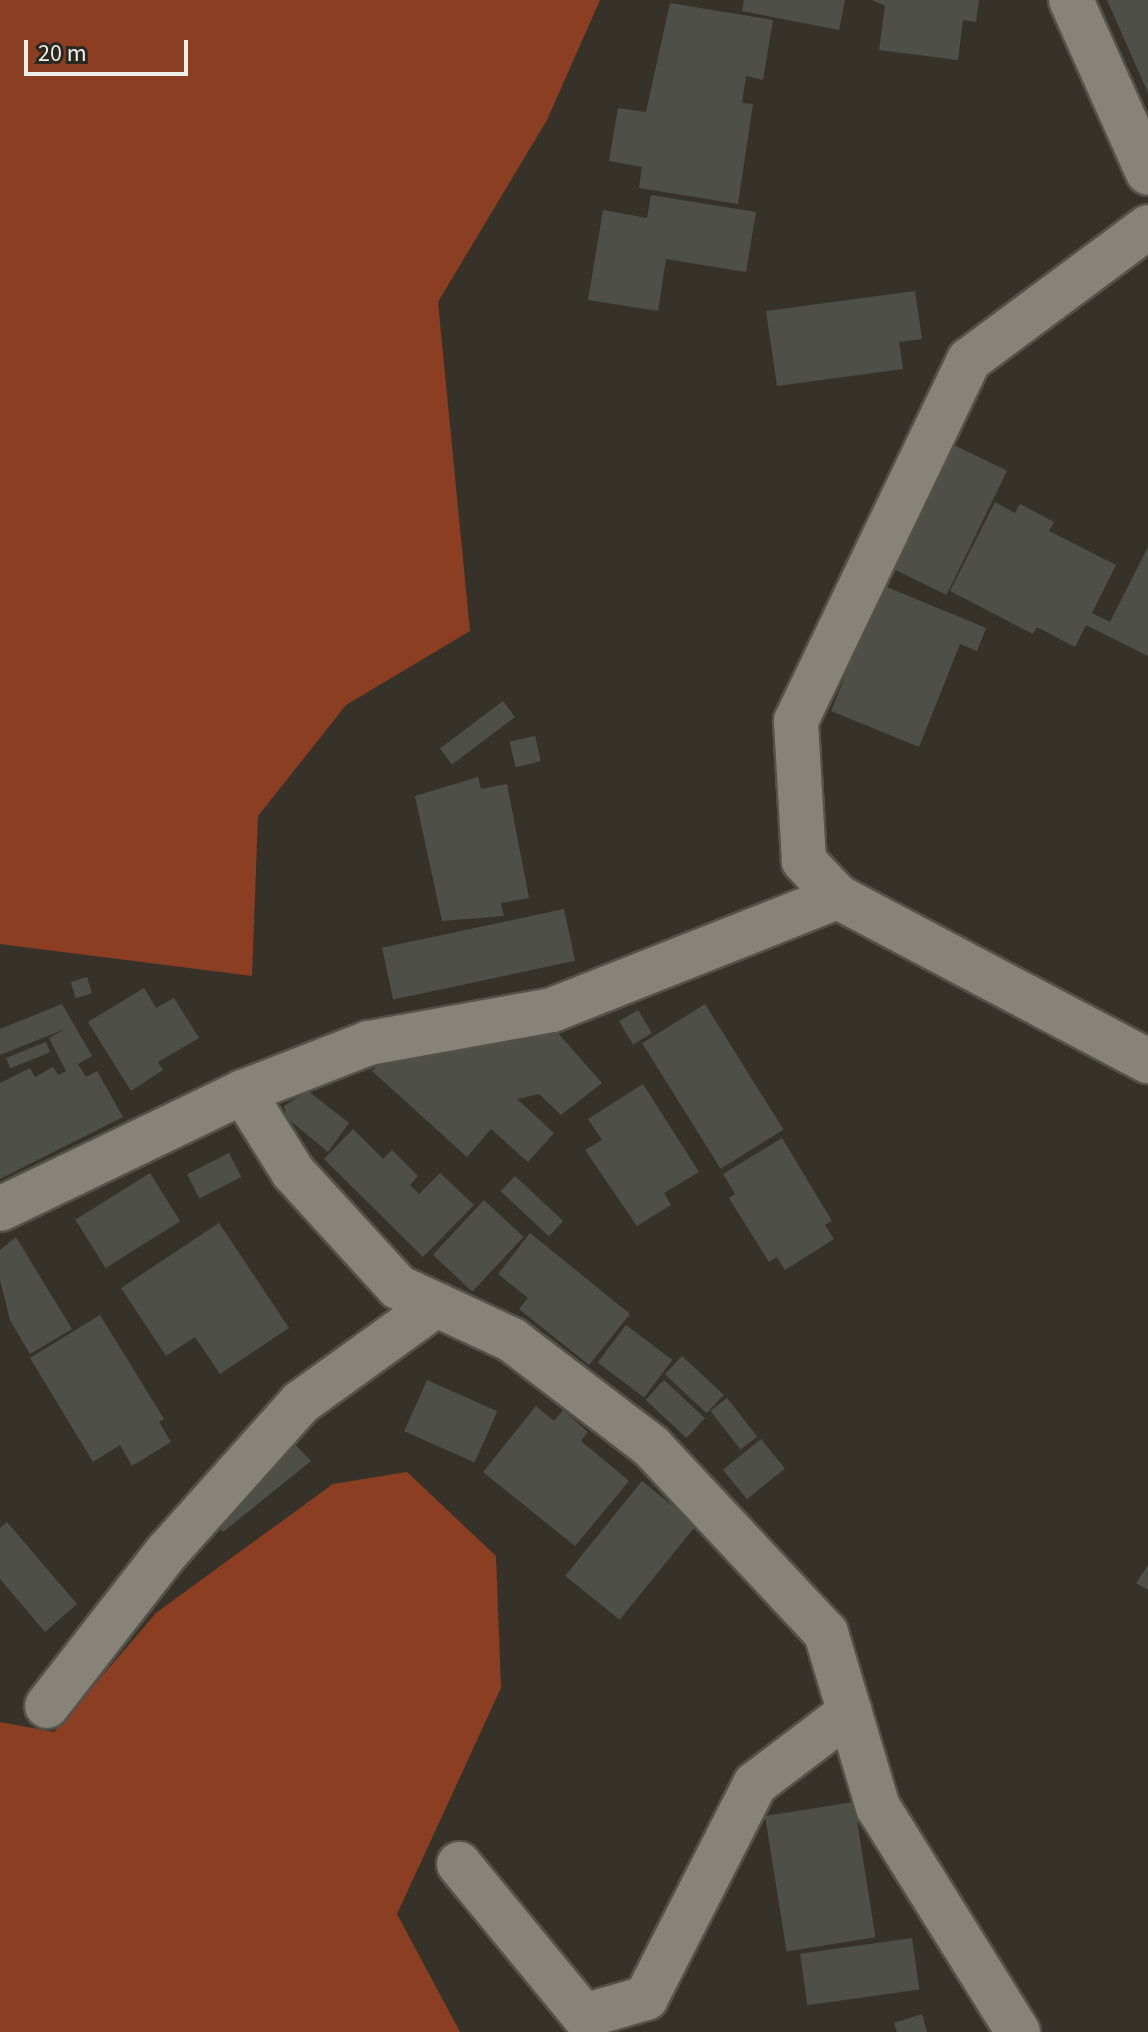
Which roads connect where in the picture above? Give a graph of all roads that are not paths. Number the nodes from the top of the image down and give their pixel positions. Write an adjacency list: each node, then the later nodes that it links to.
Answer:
1 (1071, 0): 2 (street)
2 (1148, 173)
3 (1148, 227): 4 (street)
4 (838, 897): 5 (street); 6 (street)
5 (1148, 1061)
6 (243, 1092): 7 (street); 8 (street)
7 (0, 1209)
8 (436, 1305): 9 (street); 10 (street)
9 (47, 1706)
10 (850, 1712): 11 (street); 12 (street)
11 (459, 1864)
12 (1018, 2032)

